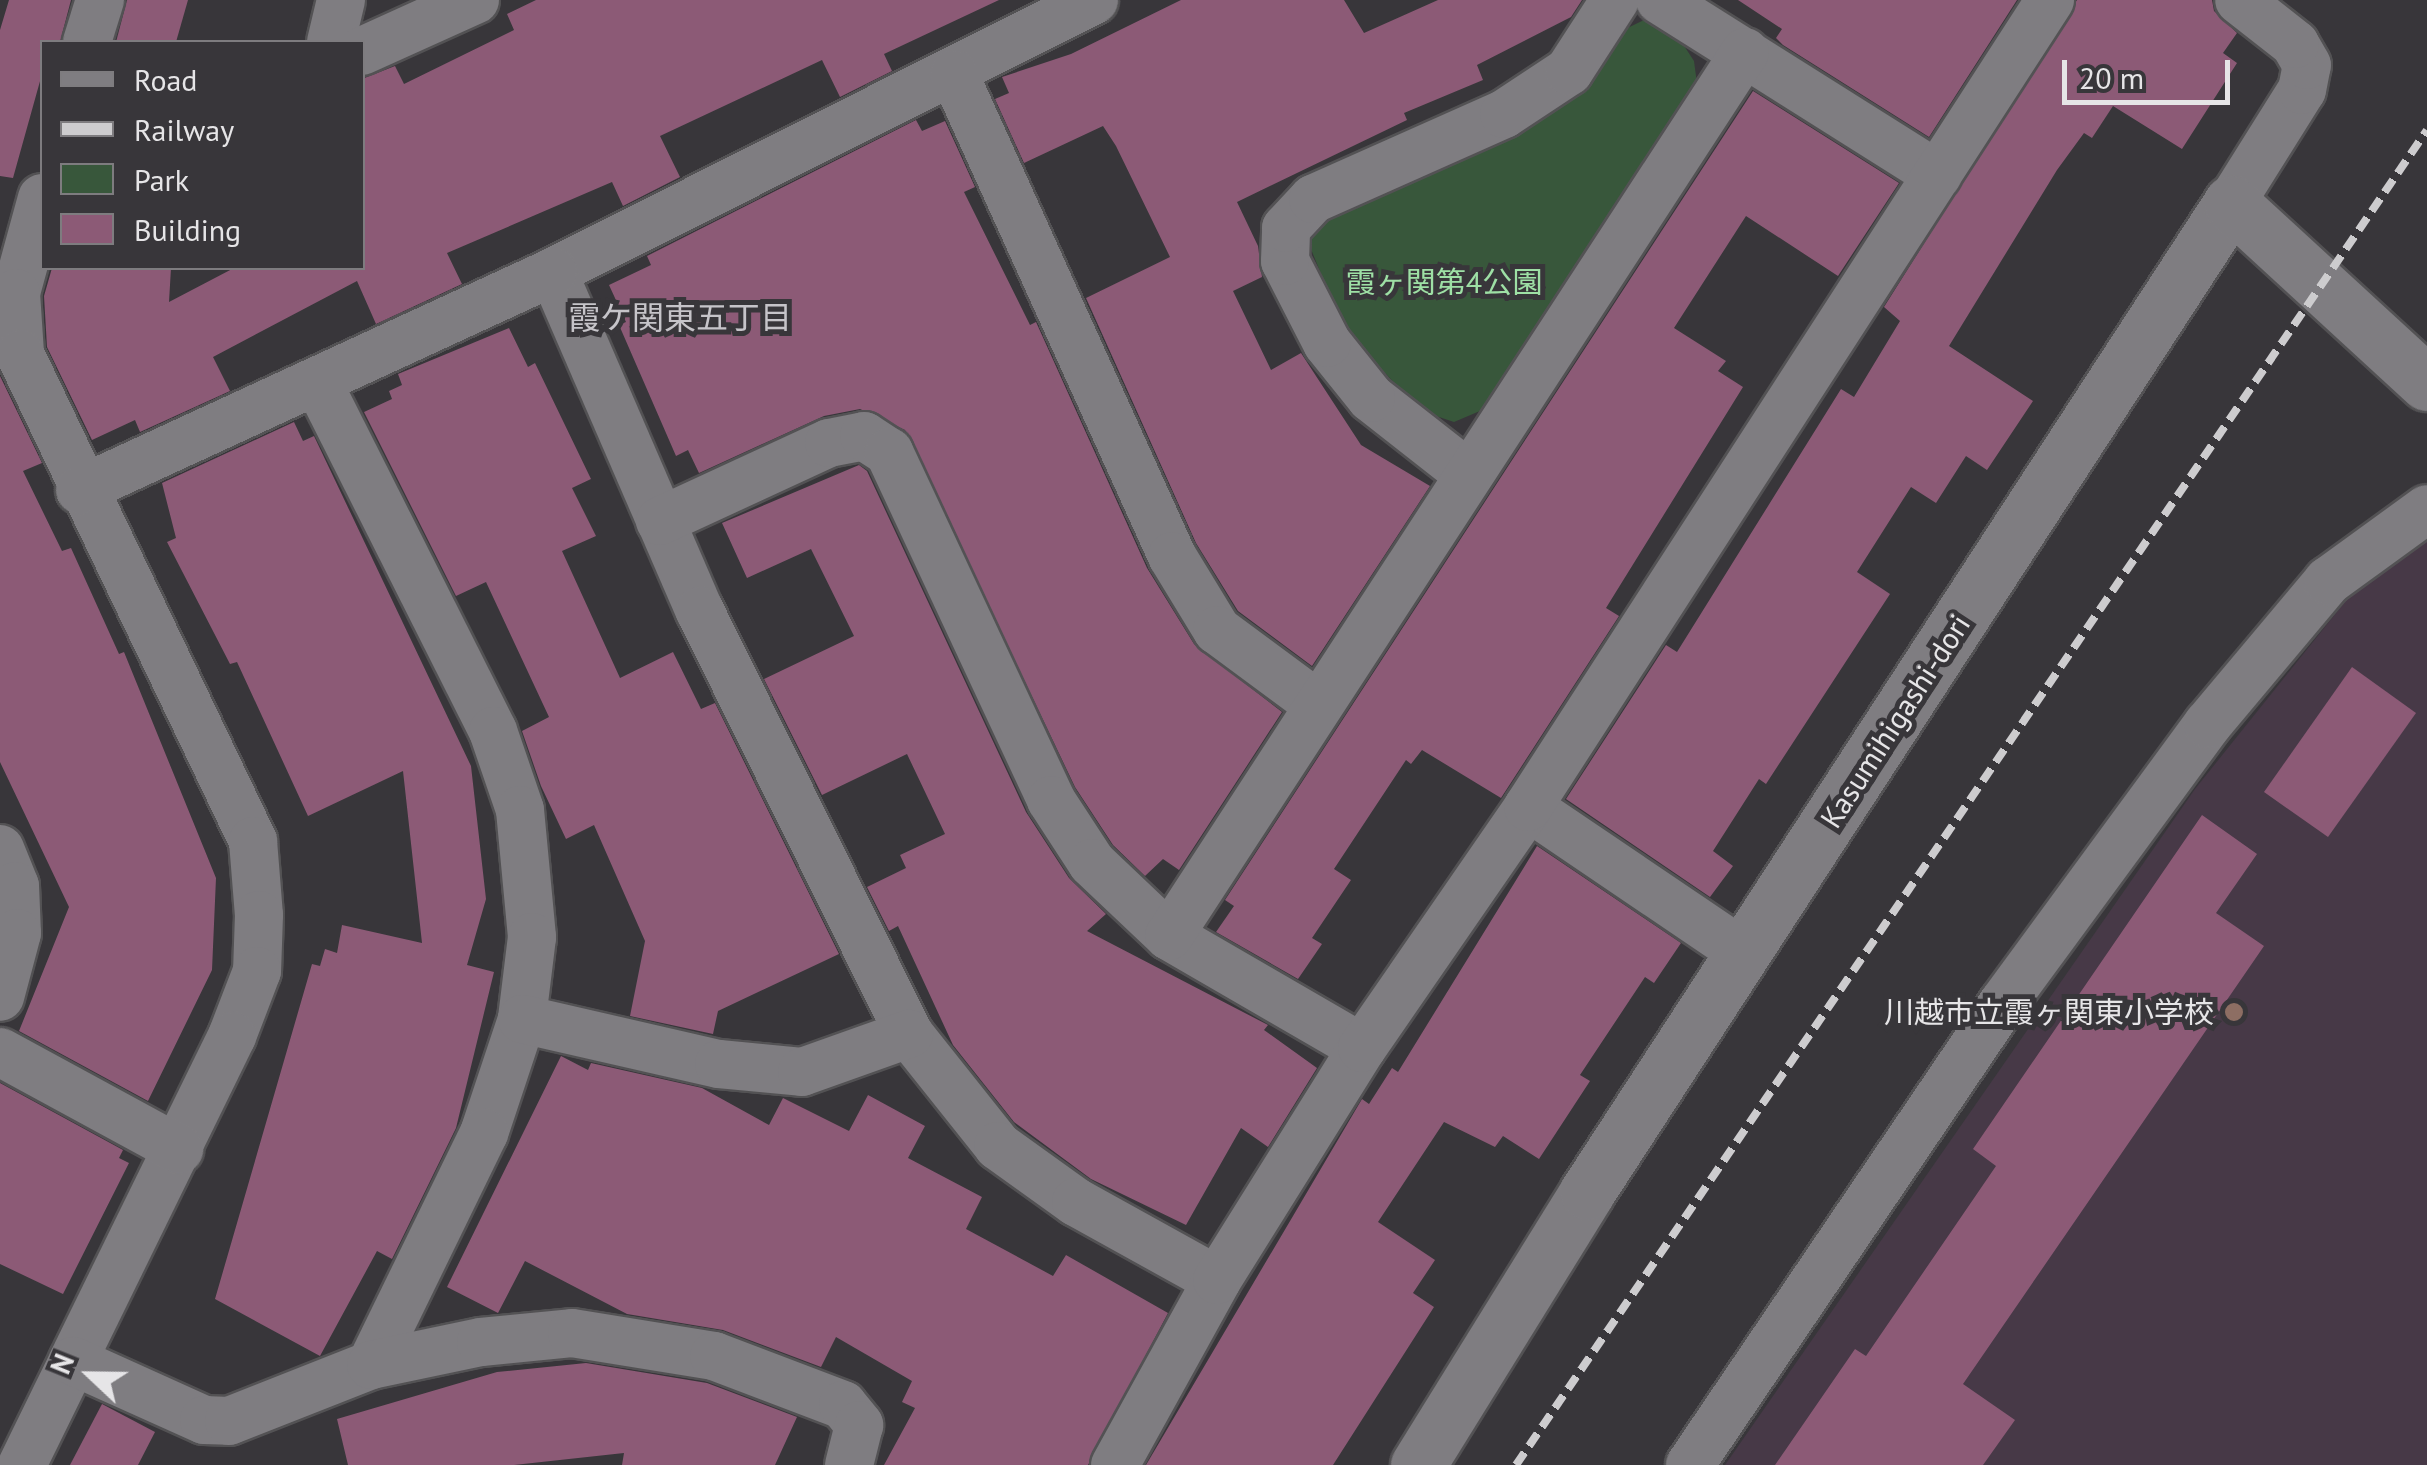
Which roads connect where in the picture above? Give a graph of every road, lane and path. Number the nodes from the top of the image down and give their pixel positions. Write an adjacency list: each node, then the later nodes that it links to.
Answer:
1 (100, 0): 10 (street)
2 (341, 0): 11 (street)
3 (475, 0): 12 (street)
4 (1094, 0): 9 (street)
5 (1616, 0): 22 (street)
6 (1660, 0): 13 (street)
7 (2050, 0): 15 (street)
8 (2239, 0): 17 (street)
9 (1029, 14): 14 (street)
10 (88, 40)
11 (332, 40)
12 (365, 51)
13 (1746, 52): 15 (street); 22 (street)
14 (954, 74): 18 (street); 26 (street)
15 (1938, 174): 27 (street)
16 (40, 203): 19 (street)
17 (2231, 203): 20 (street); 30 (street, Kasumihigashi-dori)
18 (553, 272): 21 (street); 25 (street)
19 (8, 291): 23 (street)
20 (2427, 383)
21 (319, 384): 23 (street); 32 (street)
22 (1468, 474): 26 (street)
23 (80, 490): 36 (street)
24 (2427, 509): 44 (street)
25 (660, 522): 29 (street); 33 (street)
26 (1317, 704): 29 (street)
27 (1528, 807): 30 (street); 34 (street)
28 (0, 850): 31 (street)
29 (1168, 936): 34 (street)
30 (1744, 953): 43 (street, Kasumihigashi-dori)
31 (0, 997)
32 (522, 1019): 33 (street); 39 (street)
33 (909, 1034): 37 (street)
34 (1362, 1048): 37 (street)
35 (0, 1052): 36 (street)
36 (179, 1149): 38 (street)
37 (1217, 1280): 42 (street)
38 (72, 1361): 39 (street); 40 (street)
39 (371, 1365): 41 (street)
40 (22, 1465)
41 (849, 1465)
42 (1114, 1465)
43 (1418, 1465)
44 (1690, 1465)

